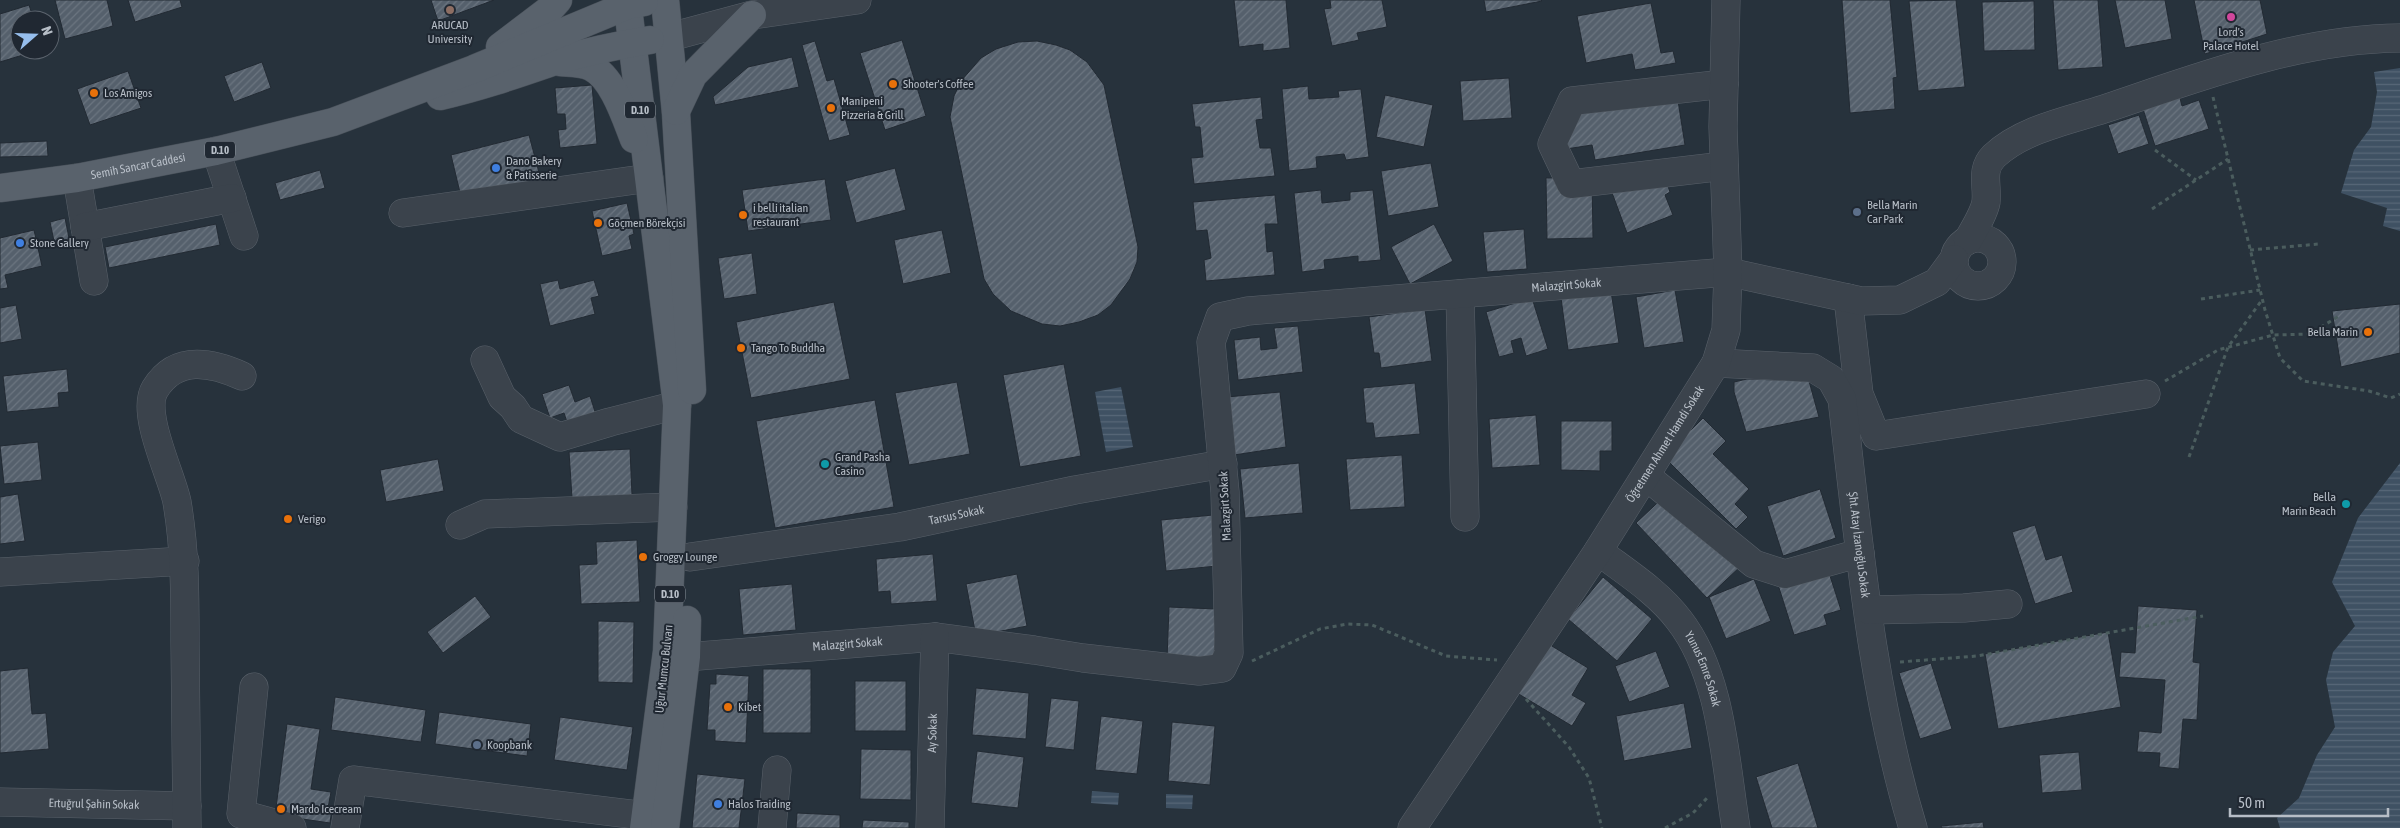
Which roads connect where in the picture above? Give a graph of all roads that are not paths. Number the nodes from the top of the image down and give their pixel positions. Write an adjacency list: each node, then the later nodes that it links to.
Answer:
1 (558, 0): 12 (main road)
2 (656, 0): 6 (main road, D.10)
3 (666, 0): 8 (main road, D.10)
4 (857, 0): 7 (street)
5 (1726, 0): 13 (street, Öğretmen Ahmet Hamdi Sokak)
6 (628, 3): 10 (main road); 12 (main road, D.10)
7 (752, 16): 8 (street); 14 (main road)
8 (670, 37): 10 (main road); 14 (main road, D.10)
9 (2400, 38): 28 (street, Malazgirt Sokak)
10 (632, 43): 11 (main road, D.10); 19 (main road, D.10)
11 (557, 61): 15 (main road, D.10); 19 (main road)
12 (474, 69): 15 (main road, D.10)
13 (1724, 84): 17 (street, Öğretmen Ahmet Hamdi Sokak); 17 (street)
14 (676, 112): 30 (main road, D.10)
15 (361, 113): 16 (main road, Semih Sancar Caddesi / D.10)
16 (216, 151): 18 (main road, Semih Sancar Caddesi / D.10); 21 (street)
17 (1724, 166): 25 (street, Öğretmen Ahmet Hamdi Sokak)
18 (78, 178): 20 (main road, Semih Sancar Caddesi / D.10); 23 (street)
19 (649, 178): 22 (street); 30 (main road, D.10)
20 (0, 188)
21 (232, 198): 23 (street); 24 (street)
22 (403, 213)
23 (85, 227): 26 (street)
24 (244, 236)
25 (1728, 272): 27 (street, Malazgirt Sokak); 28 (street, Malazgirt Sokak); 31 (street, Öğretmen Ahmet Hamdi Sokak)
26 (94, 281)
27 (1460, 294): 35 (street, Malazgirt Sokak); 38 (street)
28 (1848, 298): 33 (street)
29 (485, 360): 34 (street)
30 (681, 362): 34 (main road, Uğur Mumcu Bulvarı / D.10); 42 (main road, Uğur Mumcu Bulvarı / D.10)
31 (1716, 364): 36 (street, Öğretmen Ahmet Hamdi Sokak); 41 (street, Şht. Atay İzanoğlu Sokak)
32 (242, 376): 43 (street)
33 (2146, 394)
34 (677, 405): 37 (main road, Uğur Mumcu Bulvarı / D.10)
35 (1222, 464): 42 (street, Tarsus Sokak); 47 (street, Malazgirt Sokak)
36 (1646, 476): 40 (street, Öğretmen Ahmet Hamdi Sokak); 41 (street)
37 (673, 507): 39 (street); 53 (main road, Uğur Mumcu Bulvarı / D.10)
38 (1465, 517)
39 (460, 525)
40 (1598, 551): 58 (street, Öğretmen Ahmet Hamdi Sokak); 59 (street, Yunus Emre Sokak)
41 (1860, 552): 46 (street, Şht. Atay İzanoğlu Sokak)
42 (690, 556): 48 (main road, Uğur Mumcu Bulvarı / D.10)
43 (184, 561): 44 (street); 52 (street)
44 (0, 572)
45 (2008, 604): 46 (street)
46 (1869, 610): 60 (street, Şht. Atay İzanoğlu Sokak)
47 (935, 638): 48 (street, Malazgirt Sokak); 57 (street, Ay Sokak)
48 (686, 657): 53 (main road, Uğur Mumcu Bulvarı / D.10)
49 (254, 687): 54 (street)
50 (777, 770): 56 (street)
51 (0, 802): 52 (street, Ertuğrul Şahin Sokak)
52 (187, 817)
53 (652, 824): 55 (street)
54 (292, 828)
55 (345, 828)
56 (772, 828)
57 (930, 828)
58 (1412, 828)
59 (1736, 828)
60 (1913, 828)

